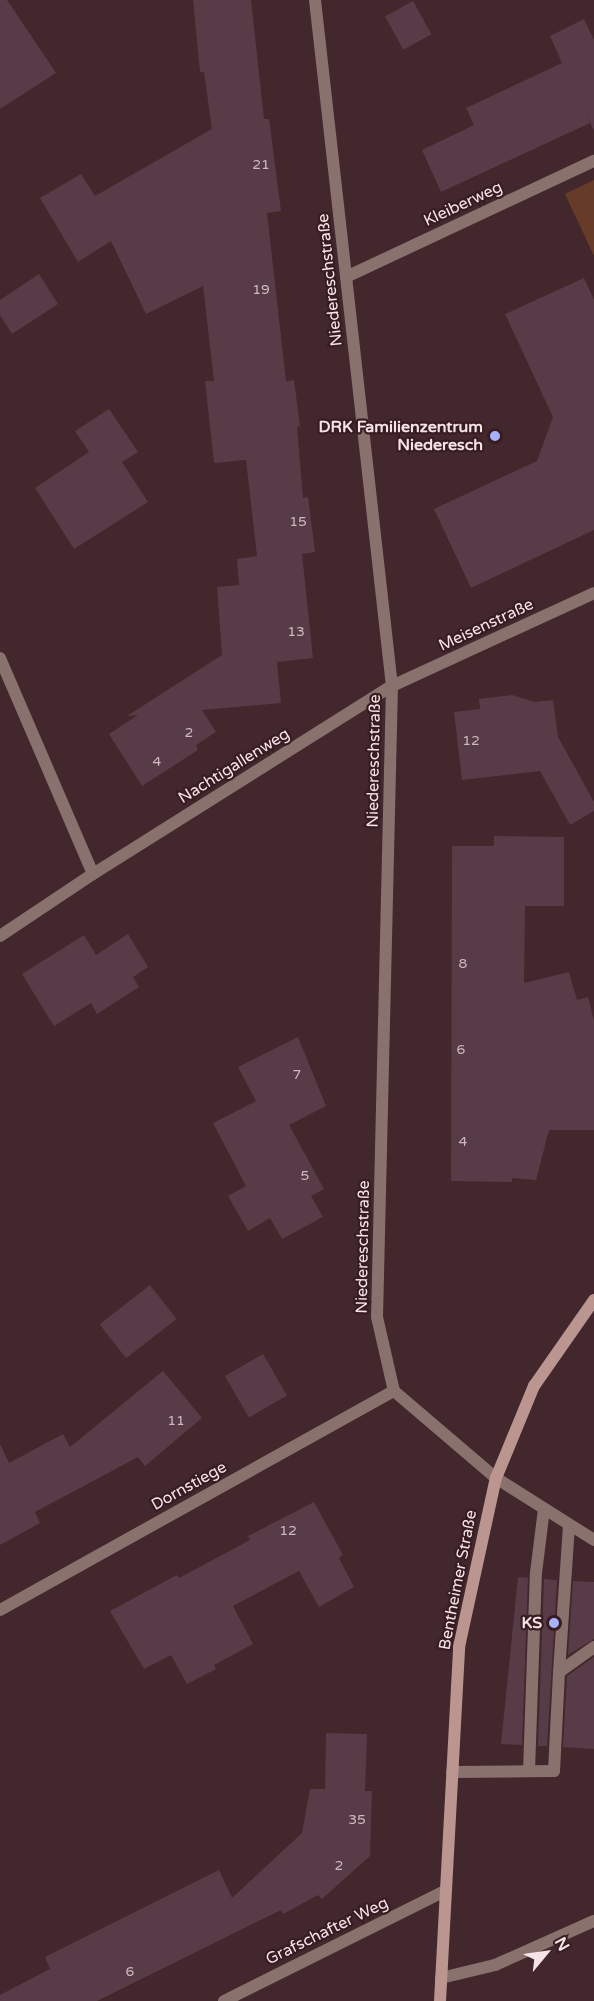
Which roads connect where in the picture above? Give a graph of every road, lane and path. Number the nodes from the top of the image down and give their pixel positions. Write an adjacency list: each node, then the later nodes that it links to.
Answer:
1 (315, 0): 3 (street, Niedereschstraße)
2 (594, 161): 3 (street, Kleiberweg)
3 (346, 277): 6 (street, Niedereschstraße)
4 (594, 593): 6 (street, Meisenstraße)
5 (0, 658): 7 (street)
6 (392, 686): 7 (street, Nachtigallenweg); 10 (street, Niedereschstraße)
7 (93, 874): 8 (street, Nachtigallenweg)
8 (0, 936)
9 (594, 1300): 11 (main road, Bentheimer Straße)
10 (394, 1391): 11 (street); 15 (street, Dornstiege)
11 (496, 1478): 12 (street); 19 (main road, Bentheimer Straße)
12 (544, 1509): 13 (street); 18 (street)
13 (568, 1524): 14 (street); 17 (street)
14 (594, 1540)
15 (0, 1610)
16 (594, 1647): 17 (street)
17 (559, 1672): 18 (street)
18 (529, 1771): 19 (street)
19 (452, 1772): 20 (main road, Bentheimer Straße)
20 (445, 1891): 22 (main road, Bentheimer Straße); 23 (street, Grafschafter Weg)
21 (594, 1921): 22 (street)
22 (441, 1978): 24 (main road, Bentheimer Straße)
23 (224, 2001)
24 (440, 2001)

